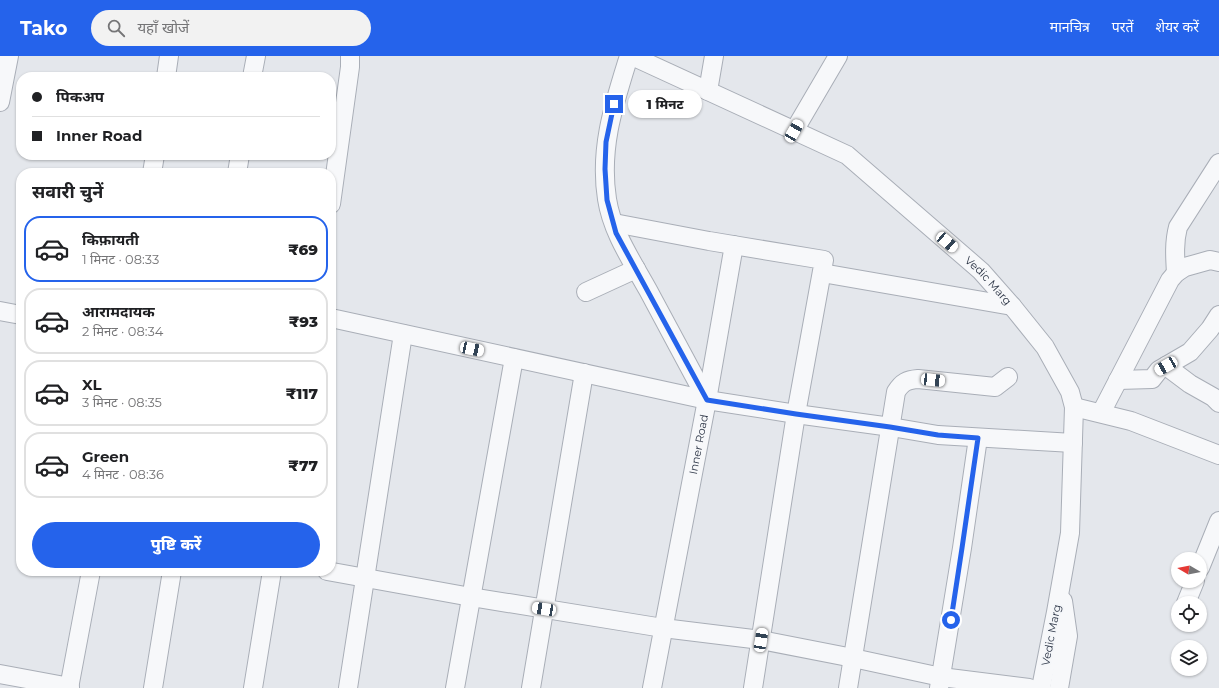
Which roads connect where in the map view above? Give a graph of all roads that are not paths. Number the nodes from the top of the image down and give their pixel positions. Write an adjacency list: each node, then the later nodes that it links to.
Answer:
1 (9, 56): 11 (street)
2 (169, 56): 8 (street)
3 (256, 56): 9 (street)
4 (350, 56): 14 (street)
5 (630, 56): 10 (street, Vedic Marg); 15 (street, Inner Road)
6 (714, 56): 10 (street)
7 (838, 56): 12 (street)
8 (167, 72)
9 (253, 72)
10 (708, 91): 12 (street, Vedic Marg)
11 (0, 102)
12 (794, 131): 22 (street, Vedic Marg)
13 (1219, 163): 20 (street)
14 (336, 168)
15 (614, 223): 16 (street); 18 (street, Inner Road)
16 (734, 245): 19 (street); 33 (street)
17 (1219, 262): 20 (street)
18 (636, 269): 21 (street); 33 (street, Inner Road)
19 (822, 273): 22 (street); 37 (street)
20 (1176, 273): 32 (street)
21 (586, 292)
22 (1012, 306): 35 (street, Vedic Marg)
23 (0, 311): 24 (street)
24 (16, 314)
25 (1219, 315): 29 (street)
26 (336, 319): 27 (street)
27 (403, 334): 28 (street); 48 (street)
28 (514, 358): 30 (street); 50 (street)
29 (1166, 366): 32 (street); 34 (street)
30 (584, 373): 33 (street); 51 (street)
31 (1008, 377): 38 (street)
32 (1118, 380): 36 (street)
33 (707, 400): 37 (street); 52 (street, Inner Road)
34 (1219, 403)
35 (1074, 407): 36 (street); 40 (street, Vedic Marg)
36 (1101, 413): 41 (street)
37 (796, 414): 38 (street); 53 (street)
38 (890, 427): 39 (street); 54 (street)
39 (978, 438): 40 (street); 56 (street)
40 (1073, 443): 49 (street, Vedic Marg)
41 (1219, 455)
42 (1219, 521): 43 (street)
43 (1206, 552)
44 (336, 572): 48 (street)
45 (89, 576): 57 (street)
46 (171, 576): 58 (street)
47 (271, 576): 59 (street)
48 (365, 577): 50 (street); 60 (street)
49 (1061, 582): 67 (street, Vedic Marg); 68 (street, Vedic Marg)
50 (471, 598): 51 (street); 61 (street)
51 (544, 609): 52 (street); 62 (street)
52 (663, 628): 53 (street); 63 (street, Inner Road)
53 (761, 640): 54 (street); 64 (street)
54 (853, 658): 56 (street); 65 (street)
55 (0, 674): 57 (street)
56 (940, 683): 66 (street)
57 (70, 687)
58 (153, 688)
59 (253, 688)
60 (348, 688)
61 (455, 688)
62 (531, 688)
63 (652, 688)
64 (753, 688)
65 (848, 688)
66 (1029, 688)
67 (1041, 688)
68 (1059, 688)

